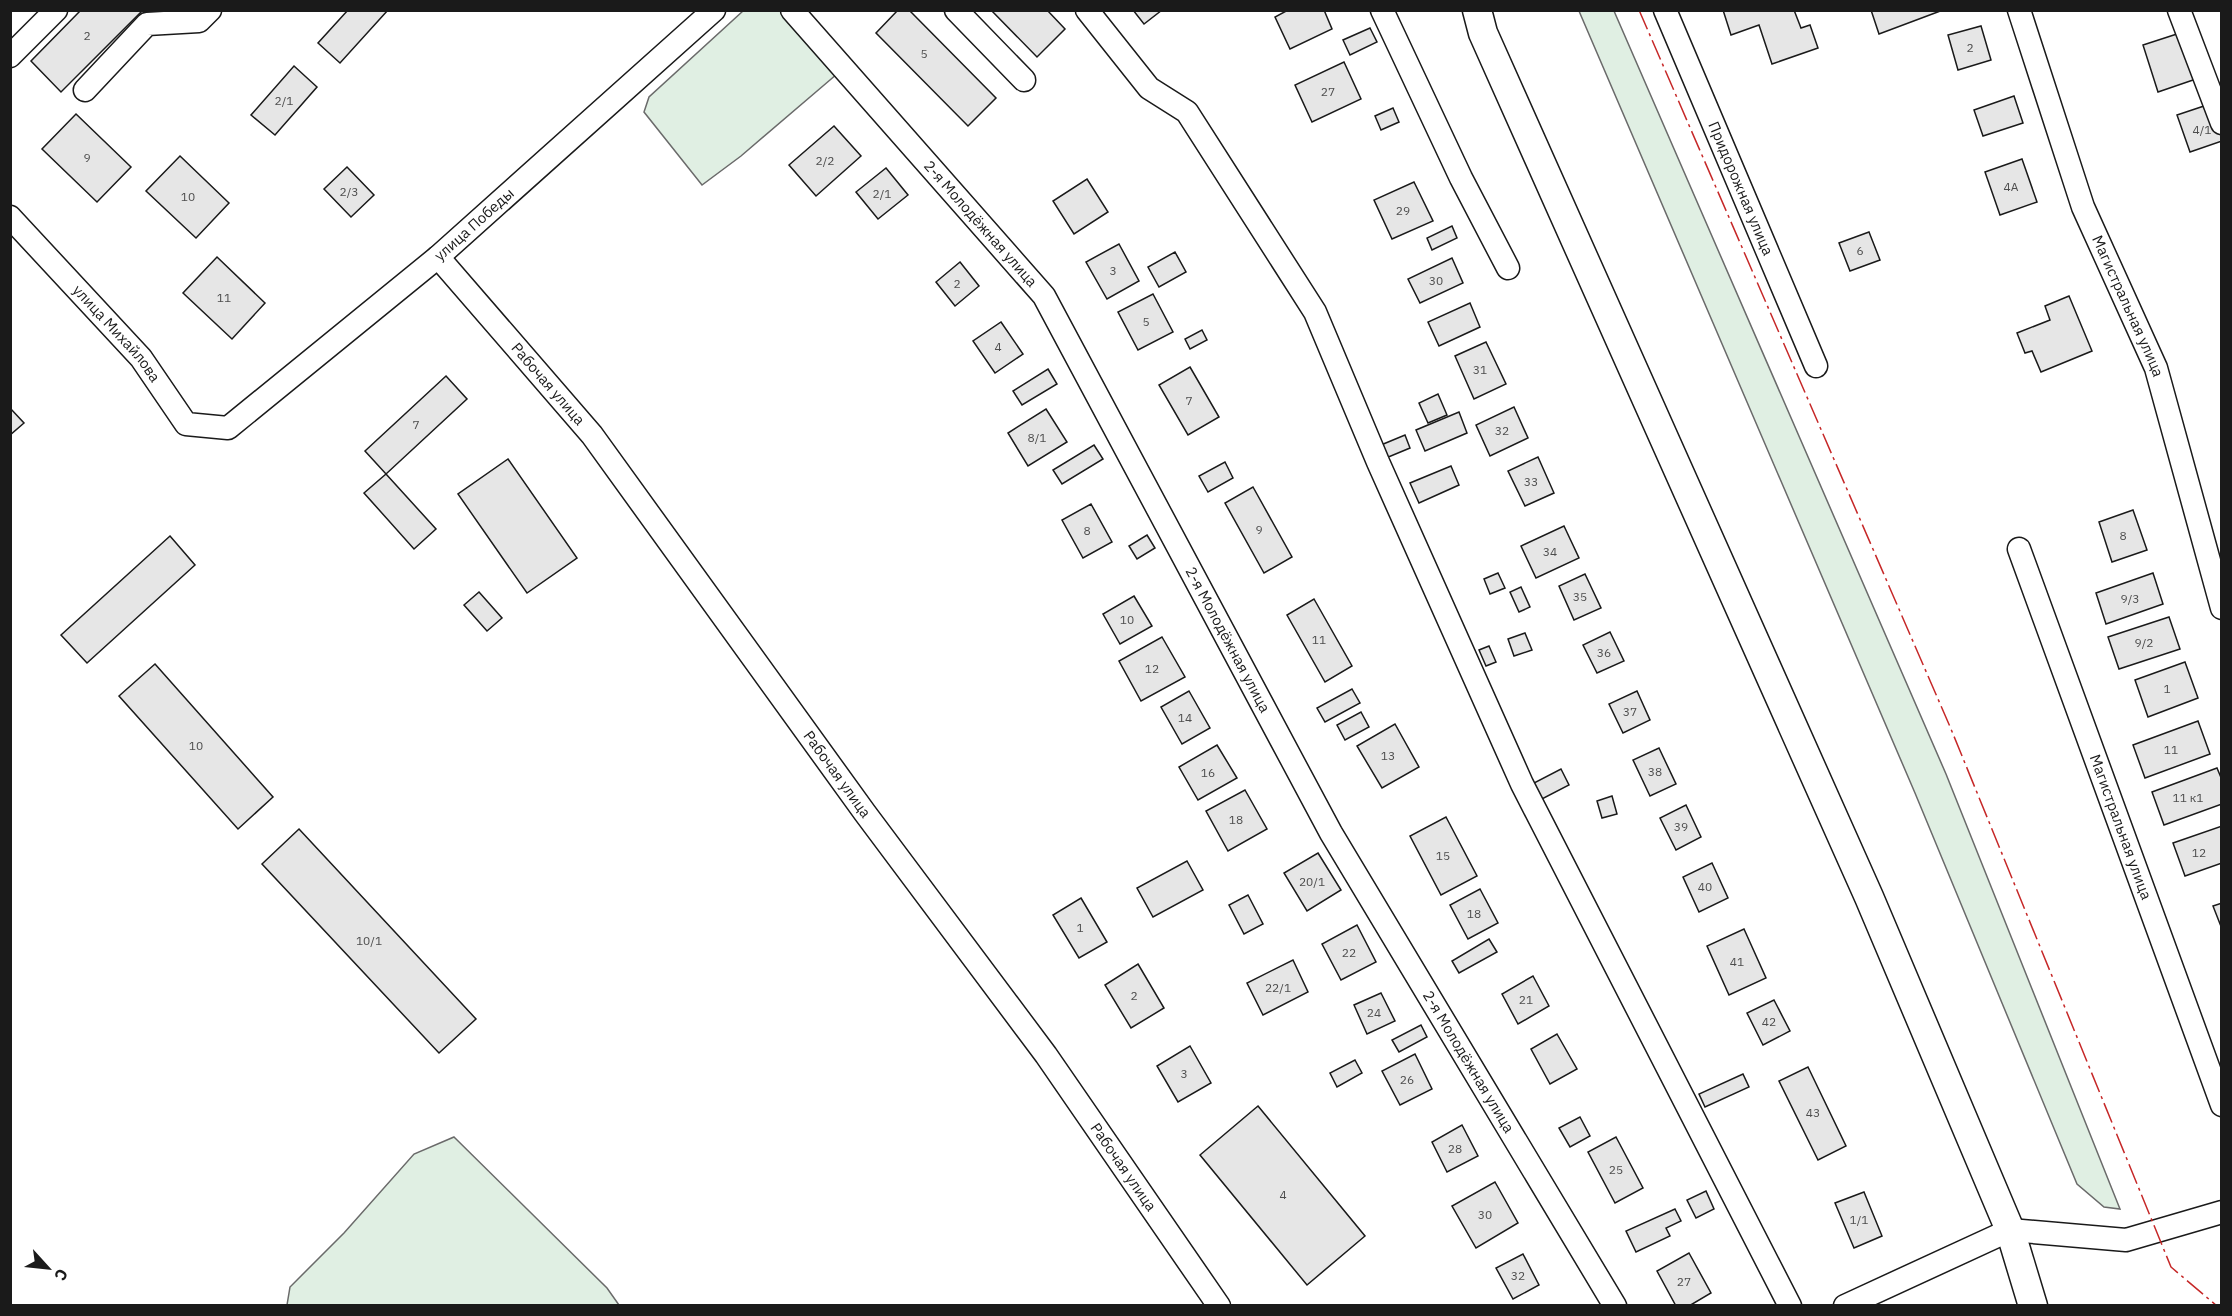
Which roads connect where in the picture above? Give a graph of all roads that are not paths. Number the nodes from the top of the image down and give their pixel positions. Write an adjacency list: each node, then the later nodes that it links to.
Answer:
1 (56, 10): 12 (street)
2 (210, 10): 14 (street)
3 (714, 10): 17 (street, улица Победы)
4 (792, 10): 27 (street, 2-я Молодёжная улица)
5 (956, 10): 13 (street)
6 (1087, 10): 28 (street)
7 (1382, 10): 18 (street)
8 (1477, 10): 25 (main road)
9 (1665, 10): 19 (street, Придорожная улица)
10 (2019, 10): 22 (street, Магистральная улица)
11 (2179, 10): 15 (street)
12 (10, 56)
13 (1024, 80)
14 (85, 90)
15 (2222, 123)
16 (10, 217): 20 (street, улица Михайлова)
17 (438, 257): 20 (street, улица Победы); 26 (street, Рабочая улица)
18 (1508, 268)
19 (1816, 366)
20 (228, 428)
21 (2019, 549): 23 (street, Магистральная улица)
22 (2222, 608)
23 (2222, 1105)
24 (2222, 1212): 25 (street)
25 (2010, 1230): 29 (street); 30 (main road)
26 (1219, 1305)
27 (1615, 1305)
28 (1790, 1305)
29 (1845, 1305)
30 (2033, 1305)

